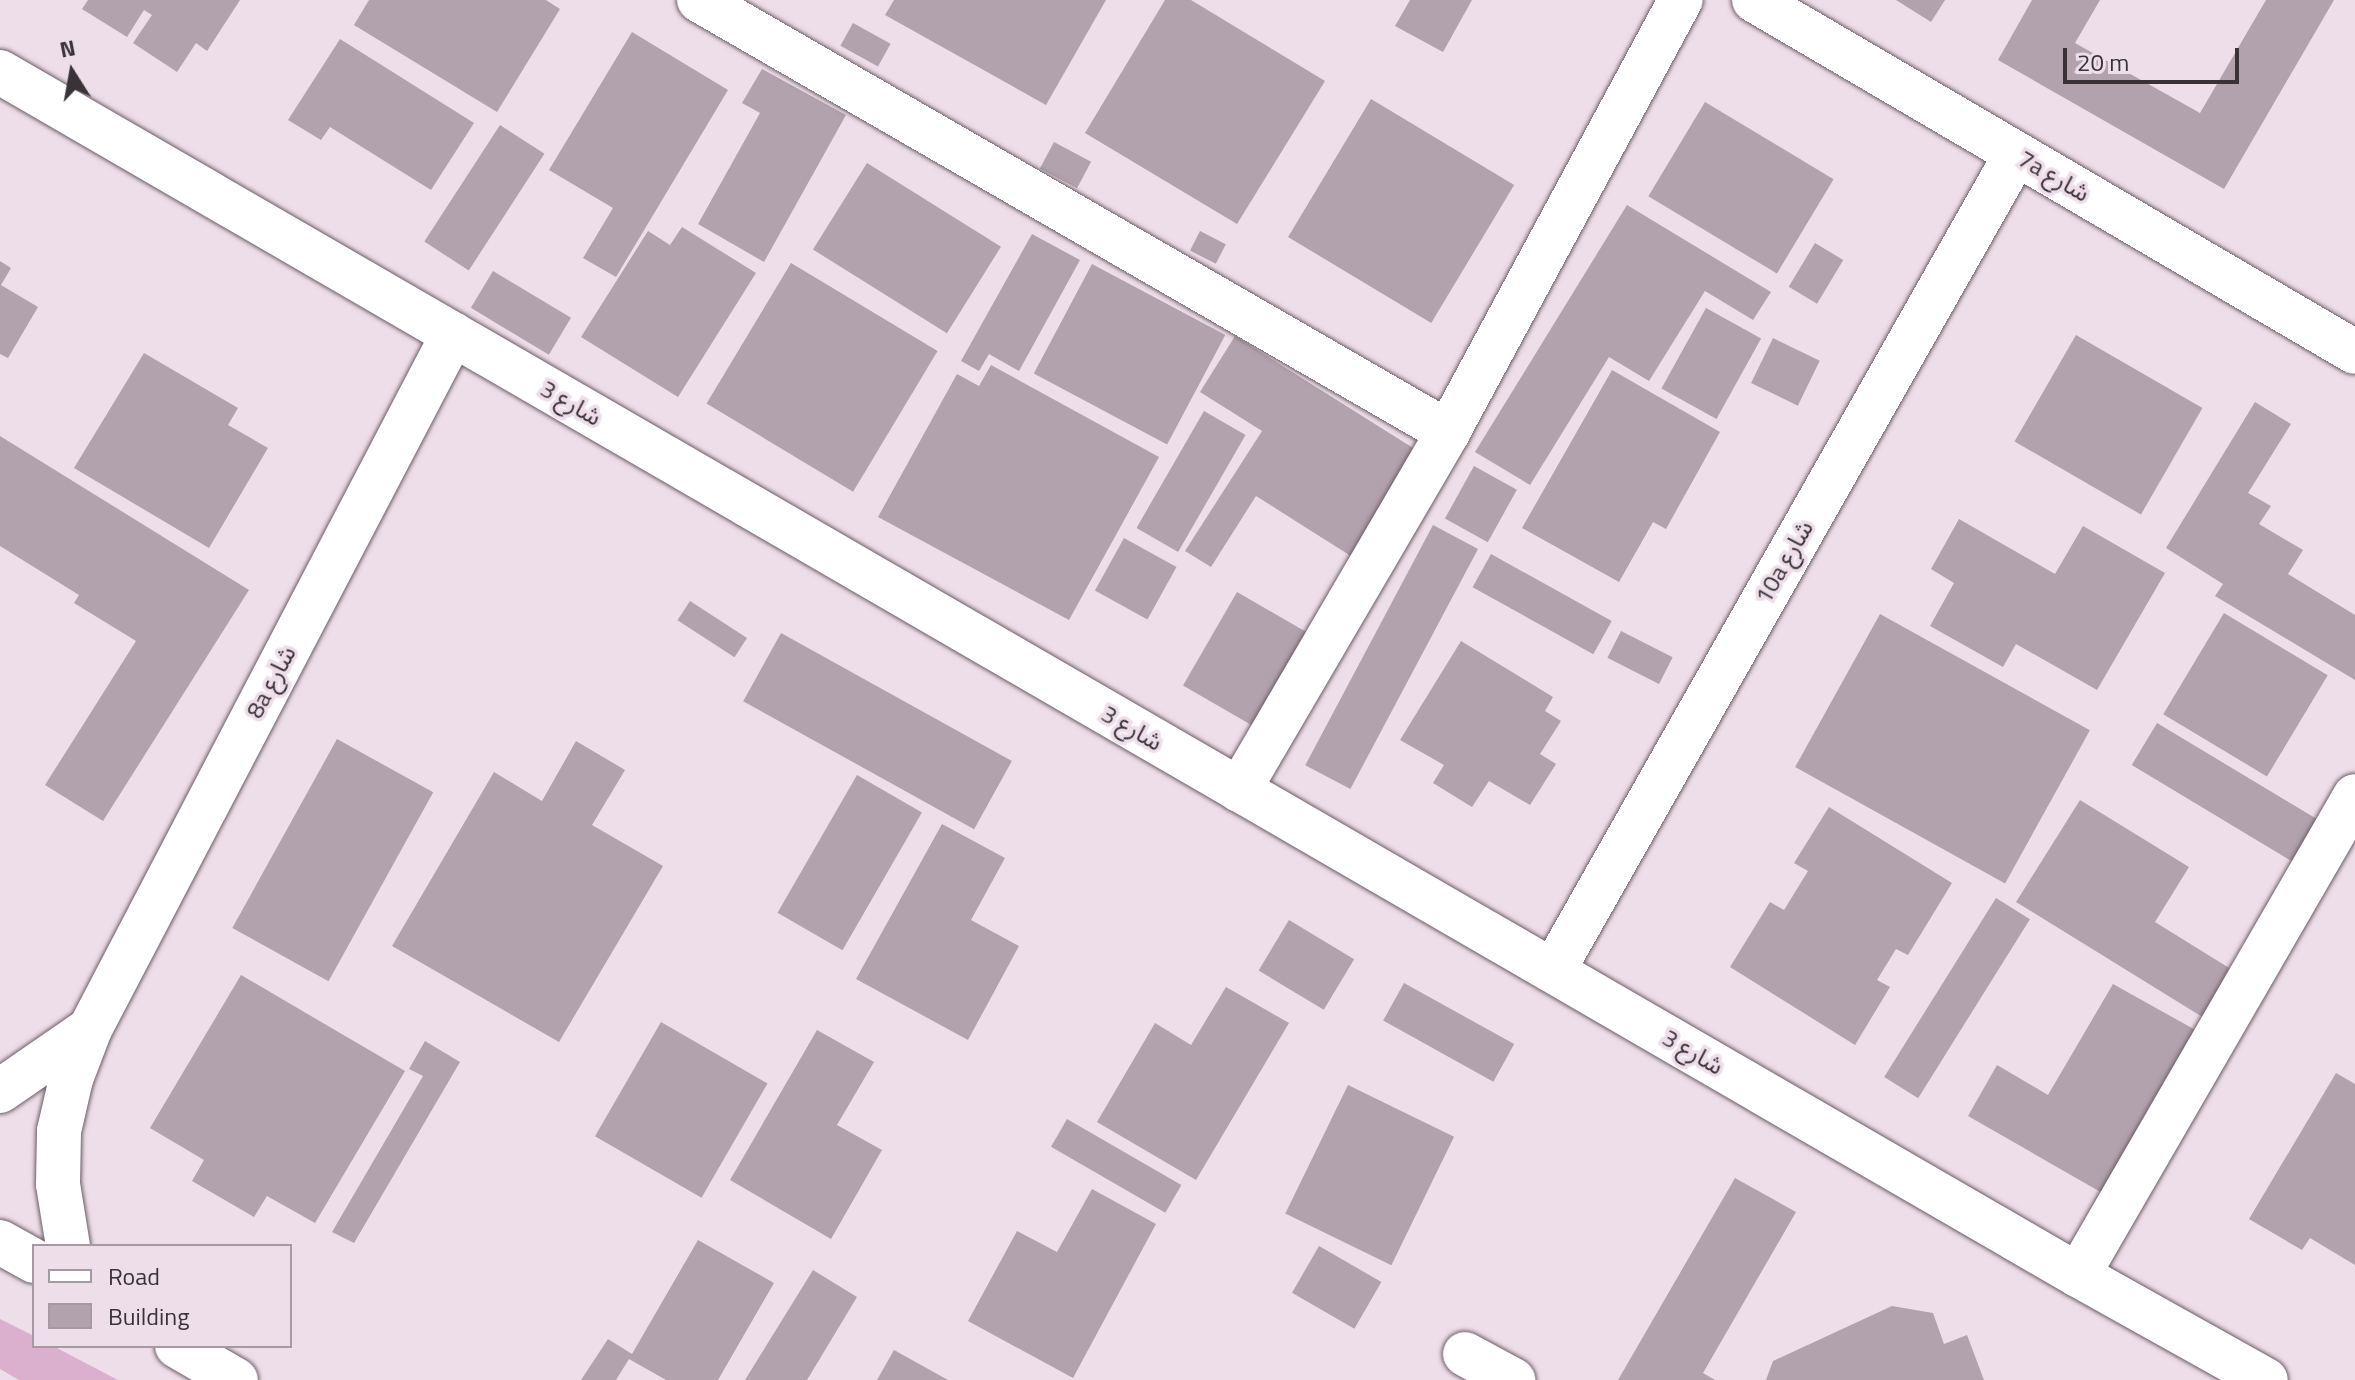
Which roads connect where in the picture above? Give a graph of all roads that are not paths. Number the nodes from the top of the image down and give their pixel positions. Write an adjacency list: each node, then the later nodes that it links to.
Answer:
1 (699, 0): 8 (street)
2 (1681, 0): 8 (street)
3 (1754, 0): 5 (street, 7a شارع)
4 (0, 72): 6 (street, شارع 3)
5 (2016, 154): 7 (street, 7a شارع); 11 (street, 10a شارع)
6 (453, 334): 9 (street, شارع 3); 12 (street, 8a شارع)
7 (2355, 352)
8 (1448, 432): 9 (street)
9 (1239, 790): 11 (street, شارع 3)
10 (2355, 796): 17 (street)
11 (1553, 971): 17 (street, شارع 3)
12 (90, 1029): 13 (street, 8a شارع); 15 (street, 8a شارع)
13 (0, 1091)
14 (0, 1242): 16 (street)
15 (68, 1244)
16 (32, 1260)
17 (2078, 1275): 22 (street, شارع 3)
18 (180, 1348): 20 (street)
19 (1465, 1354): 21 (street)
20 (236, 1380)
21 (1513, 1380)
22 (2266, 1380)

